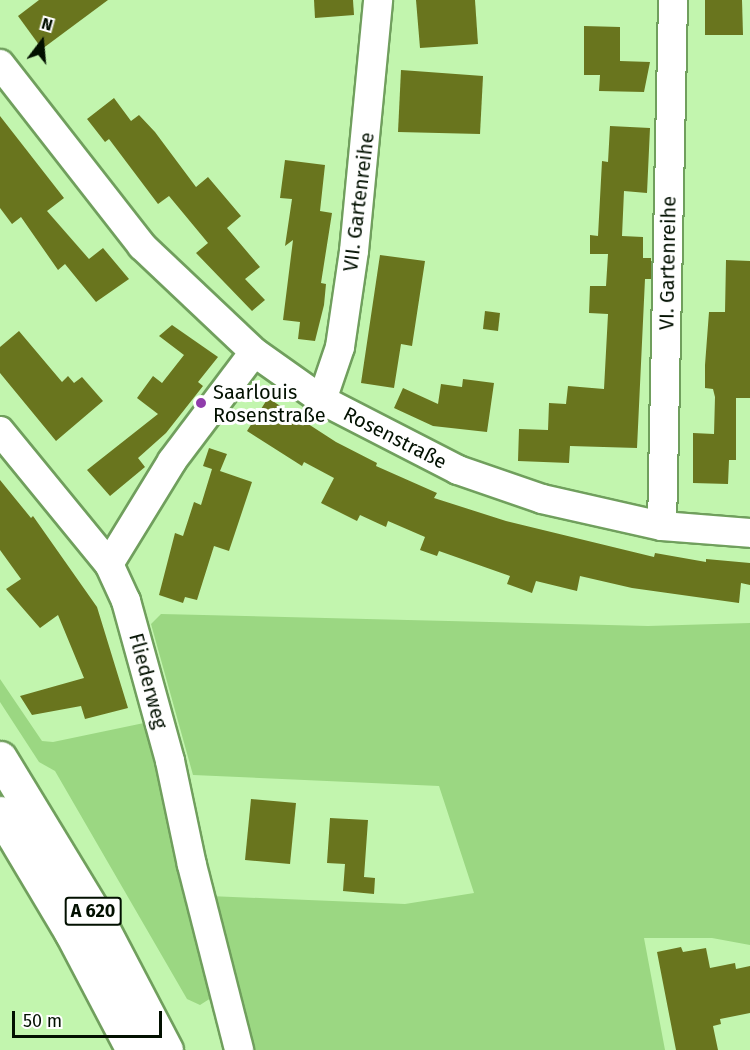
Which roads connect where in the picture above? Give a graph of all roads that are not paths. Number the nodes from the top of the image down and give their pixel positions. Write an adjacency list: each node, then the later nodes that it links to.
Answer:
1 (378, 0): 5 (street, VII. Gartenreihe)
2 (673, 0): 7 (street, VI. Gartenreihe)
3 (0, 63): 4 (street, Rosenstraße)
4 (254, 352): 5 (street, Rosenstraße); 9 (street)
5 (322, 400): 7 (street, Rosenstraße)
6 (0, 431): 9 (street, Fliederweg)
7 (663, 526): 8 (street, Rosenstraße)
8 (750, 533)
9 (109, 564): 14 (street, Fliederweg)
10 (0, 758): 13 (highway, A 620)
11 (0, 813): 12 (highway, A 620)
12 (133, 1050)
13 (166, 1050)
14 (239, 1050)

